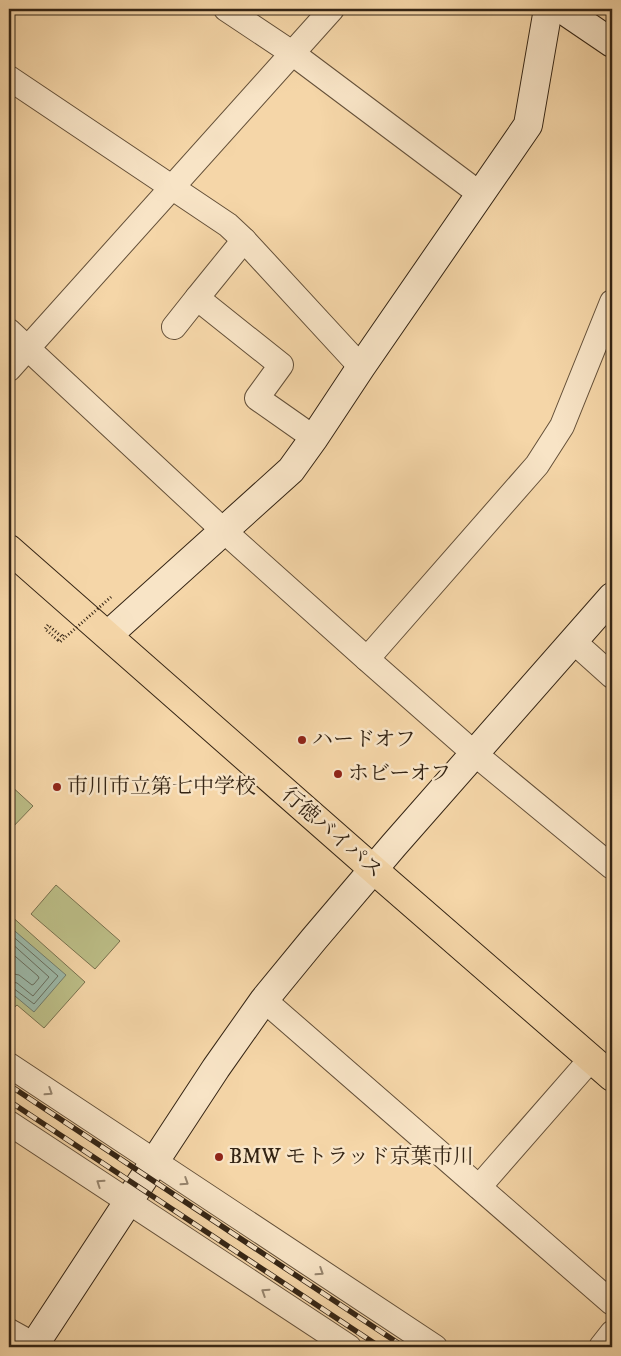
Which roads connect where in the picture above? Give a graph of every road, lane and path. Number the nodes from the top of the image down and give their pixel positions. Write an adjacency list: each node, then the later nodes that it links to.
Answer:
1 (226, 9): 6 (street)
2 (332, 9): 6 (street)
3 (548, 9): 9 (street)
4 (562, 9): 5 (street)
5 (612, 43)
6 (292, 53): 8 (street); 9 (street)
7 (9, 78): 8 (street)
8 (172, 186): 10 (street); 15 (street)
9 (480, 194): 16 (street)
10 (244, 240): 11 (street); 16 (street)
11 (197, 298): 13 (street); 18 (street)
12 (612, 302): 26 (street)
13 (174, 327)
14 (9, 331): 15 (street)
15 (28, 348): 17 (street); 19 (street)
16 (361, 367): 18 (street)
17 (9, 370)
18 (314, 438): 19 (street)
19 (224, 531): 24 (street); 26 (street)
20 (9, 549): 24 (main road, 行徳バイパス)
21 (111, 597): 23 (path, bridge)
22 (612, 597): 25 (street)
23 (63, 635)
24 (108, 636): 30 (main road, 行徳バイパス)
25 (573, 641): 27 (street); 28 (street)
26 (367, 659): 28 (street)
27 (612, 676)
28 (475, 754): 29 (street); 30 (street)
29 (612, 867)
30 (373, 869): 31 (street); 32 (main road, 行徳バイパス)
31 (264, 1000): 36 (street); 37 (street)
32 (592, 1059): 34 (main road, 行徳バイパス); 37 (street)
33 (9, 1065): 36 (street, one-way to 36)
34 (612, 1077)
35 (9, 1123): 38 (street, one-way to 35)
36 (154, 1162): 38 (street); 44 (street, one-way to 44)
37 (479, 1187): 39 (street)
38 (128, 1202): 42 (street); 43 (street, one-way to 38)
39 (612, 1303)
40 (9, 1331): 42 (street)
41 (612, 1333): 45 (street)
42 (35, 1347)
43 (349, 1347)
44 (435, 1347)
45 (601, 1347)

